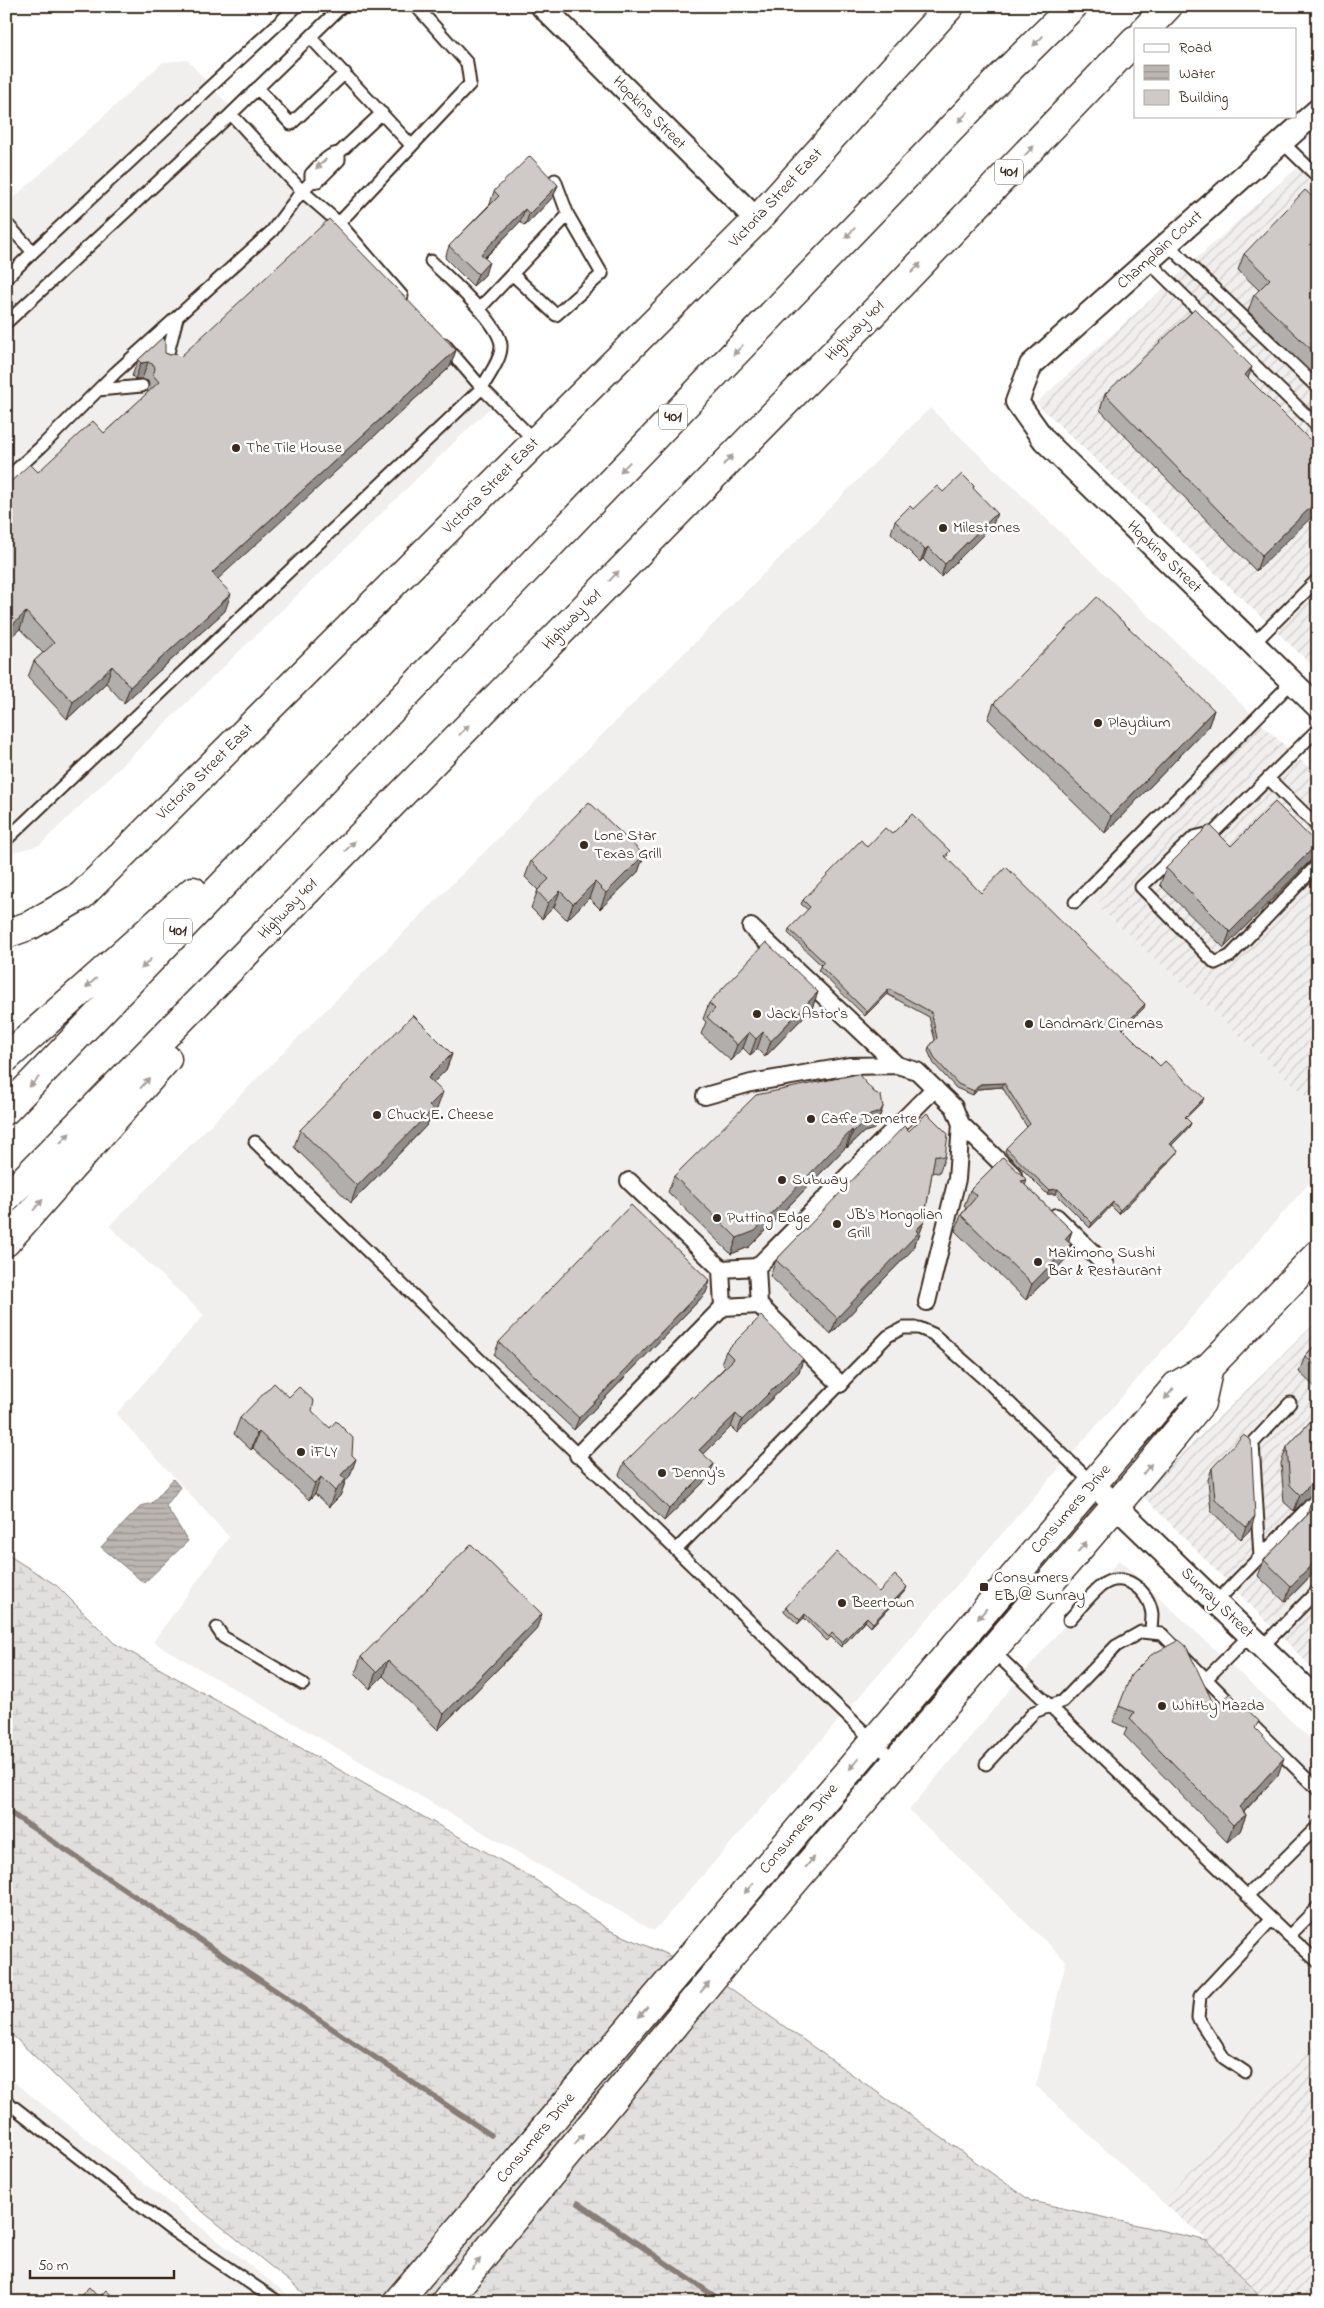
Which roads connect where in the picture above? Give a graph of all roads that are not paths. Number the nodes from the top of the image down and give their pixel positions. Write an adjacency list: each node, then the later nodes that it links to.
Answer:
1 (297, 6): 26 (lane)
2 (342, 6): 9 (lane)
3 (416, 6): 17 (lane)
4 (542, 6): 22 (street, Hopkins Street)
5 (950, 6): 22 (main road, Victoria Street East)
6 (1073, 6): 50 (main road, 401, one-way to 50)
7 (1168, 6): 8 (main road)
8 (1147, 28)
9 (310, 37): 11 (lane); 12 (lane)
10 (1134, 41): 55 (main road, Highway 401 / 401, one-way to 10)
11 (344, 73): 12 (lane); 15 (lane)
12 (257, 88): 14 (lane)
13 (1318, 110): 16 (street, Champlain Court)
14 (231, 114): 20 (lane); 34 (lane)
15 (382, 114): 17 (lane); 20 (lane)
16 (1282, 142): 18 (lane); 25 (street, Champlain Court)
17 (411, 145): 24 (lane)
18 (1318, 177)
19 (555, 180): 21 (lane)
20 (302, 191): 24 (lane); 33 (lane)
21 (568, 215): 29 (lane); 29 (lane)
22 (757, 220): 43 (main road, Victoria Street East)
23 (6, 223): 26 (lane)
24 (339, 223): 31 (lane)
25 (1167, 244): 28 (street, Champlain Court); 39 (lane)
26 (33, 252): 30 (lane)
27 (431, 261): 32 (lane)
28 (1148, 261): 41 (street, Champlain Court); 42 (lane)
29 (512, 274): 32 (lane)
30 (6, 278)
31 (410, 305)
32 (479, 310): 38 (lane)
33 (176, 318): 36 (lane); 40 (lane)
34 (6, 323)
35 (436, 335): 38 (lane)
36 (165, 364)
37 (142, 386): 40 (lane)
38 (482, 388): 43 (lane); 53 (lane)
39 (1318, 388)
40 (98, 390): 44 (lane)
41 (1018, 402): 46 (street, Hopkins Street)
42 (1318, 427)
43 (535, 441): 58 (main road, Victoria Street East)
44 (7, 477)
45 (1318, 579): 46 (lane)
46 (1253, 644): 47 (street, Hopkins Street)
47 (1292, 682): 48 (street, Hopkins Street); 56 (lane)
48 (1318, 707)
49 (1318, 729): 51 (lane)
50 (349, 752): 59 (main road, one-way to 59); 63 (main road, 401, one-way to 63)
51 (1268, 778): 52 (lane); 54 (lane)
52 (1318, 828)
53 (6, 840)
54 (1318, 864)
55 (316, 881): 68 (main road, Highway 401 / 401, one-way to 55); 70 (main road, one-way to 55)
56 (1075, 902)
57 (751, 927): 60 (street)
58 (6, 934)
59 (6, 1058)
60 (897, 1065): 61 (street); 62 (street)
61 (935, 1088): 64 (street); 73 (street)
62 (705, 1096)
63 (6, 1110)
64 (961, 1124): 67 (street); 75 (street)
65 (255, 1142): 81 (lane)
66 (630, 1181): 74 (street)
67 (1023, 1185)
68 (6, 1198)
69 (1043, 1205): 72 (street)
70 (6, 1242)
71 (1318, 1254): 78 (main road, Consumers Drive)
72 (1105, 1265)
73 (757, 1268): 74 (street); 76 (street)
74 (721, 1269): 77 (street)
75 (927, 1302)
76 (759, 1305): 77 (street); 79 (street)
77 (723, 1307): 81 (street)
78 (1209, 1367): 82 (main road, Consumers Drive, one-way to 82); 84 (main road, Consumers Drive, one-way to 78)
79 (840, 1384): 82 (lane); 85 (lane)
80 (1290, 1402): 86 (lane)
81 (578, 1455): 85 (lane)
82 (1093, 1484): 84 (street, Sunray Street); 98 (main road, Consumers Drive, one-way to 98)
83 (1318, 1497): 86 (lane)
84 (1116, 1506): 88 (street, Sunray Street); 93 (main road, Consumers Drive, one-way to 84)
85 (676, 1550): 98 (lane)
86 (1260, 1556): 88 (lane)
87 (1318, 1590): 92 (lane)
88 (1216, 1602): 92 (street, Sunray Street)
89 (1069, 1620): 91 (lane)
90 (217, 1628): 95 (lane)
91 (1151, 1633): 94 (lane); 97 (lane)
92 (1256, 1641): 94 (lane); 96 (street, Sunray Street)
93 (992, 1650): 97 (lane); 99 (main road, Consumers Drive)
94 (1206, 1679): 101 (lane)
95 (302, 1684)
96 (1314, 1691)
97 (1050, 1706): 100 (lane); 103 (lane)
98 (874, 1741): 99 (lane); 111 (main road, Consumers Drive, one-way to 111)
99 (895, 1762): 112 (main road, Consumers Drive, one-way to 99)
100 (986, 1764)
101 (1318, 1790)
102 (1318, 1826): 103 (lane)
103 (1247, 1896): 105 (lane)
104 (1318, 1907): 106 (lane)
105 (1271, 1920): 106 (lane); 108 (lane)
106 (1289, 1936): 107 (lane)
107 (1318, 1962)
108 (1245, 2072)
109 (6, 2101): 110 (lane)
110 (278, 2302)
111 (397, 2302)
112 (445, 2302)

